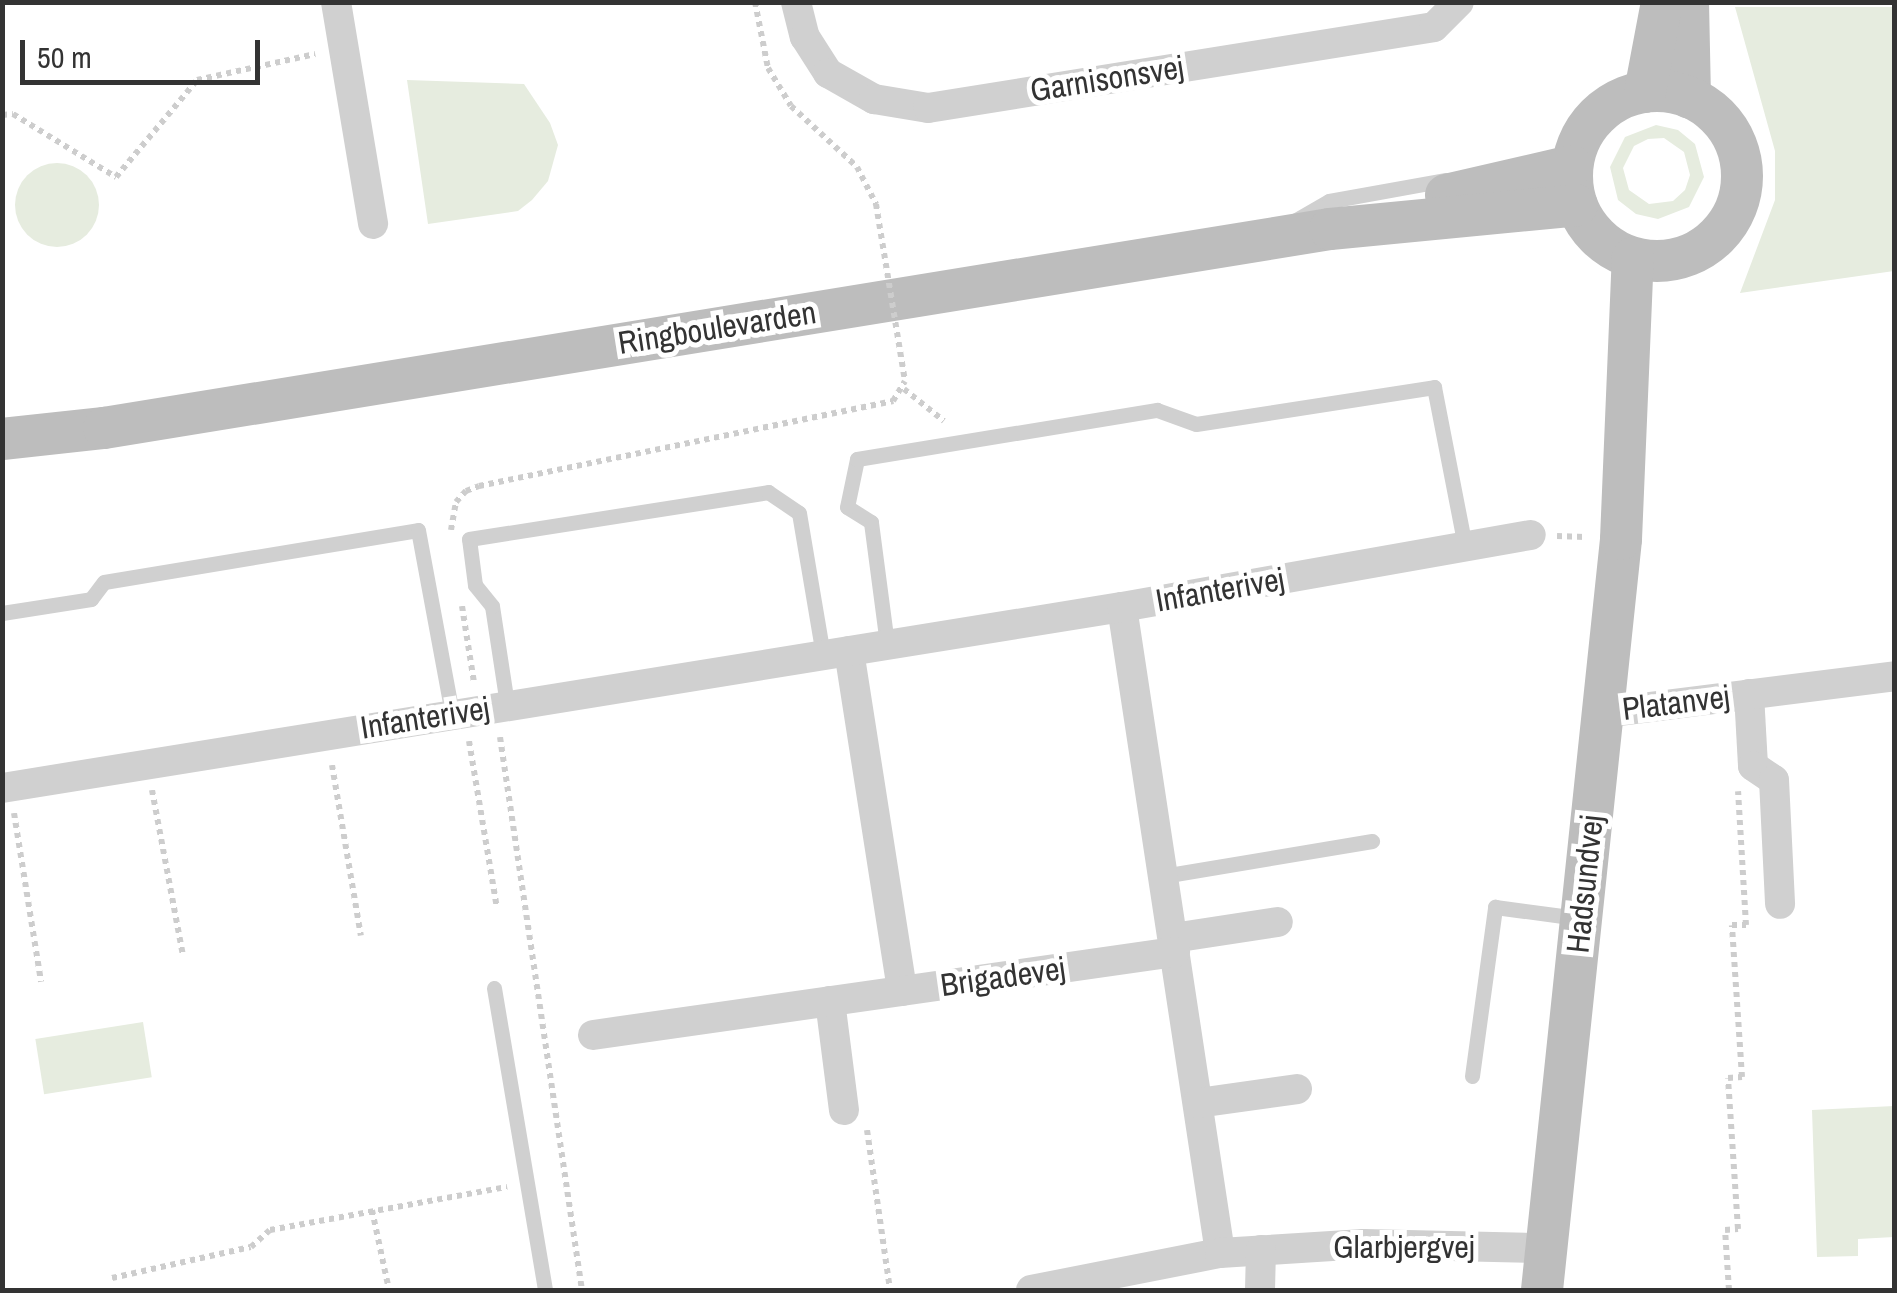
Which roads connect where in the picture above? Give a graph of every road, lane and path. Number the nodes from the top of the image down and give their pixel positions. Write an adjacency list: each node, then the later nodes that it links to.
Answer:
1 (336, 2): 7 (street)
2 (755, 2): 17 (path, bridge)
3 (796, 2): 4 (street, Garnisonsvej)
4 (1459, 2)
5 (1662, 2): 8 (main road)
6 (1688, 2): 9 (main road)
7 (343, 47): 10 (path); 12 (street)
8 (1645, 92): 9 (main road); 11 (main road)
9 (1690, 98): 14 (main road)
10 (2, 115)
11 (1566, 181): 13 (main road, Ringboulevarden); 13 (lane); 14 (main road)
12 (373, 224)
13 (1265, 239): 15 (main road, Ringboulevarden)
14 (1648, 260): 20 (main road, Hadsundvej)
15 (104, 428): 16 (main road, Ringboulevarden); 18 (main road, Ringboulevarden)
16 (2, 439)
17 (968, 441): 21 (lane); 24 (lane)
18 (2, 458)
19 (1531, 535): 20 (path); 21 (street, Infanterivej)
20 (1621, 538): 30 (main road, Hadsundvej)
21 (1465, 546): 22 (street, Infanterivej)
22 (1122, 607): 24 (street, Infanterivej); 36 (street)
23 (2, 613): 29 (lane)
24 (887, 644): 25 (street, Infanterivej)
25 (836, 652): 28 (street, Infanterivej); 28 (lane); 46 (street)
26 (1894, 676): 27 (street, Platanvej)
27 (1749, 694): 30 (street, Platanvej); 37 (street, Platanvej)
28 (501, 705): 29 (street, Infanterivej); 61 (path)
29 (458, 712): 31 (street, Infanterivej); 38 (path)
30 (1603, 713): 39 (main road, Hadsundvej)
31 (327, 734): 32 (street, Infanterivej); 41 (path)
32 (147, 764): 34 (street, Infanterivej); 43 (path)
33 (1736, 772): 66 (path)
34 (6, 787): 44 (path)
35 (1372, 841): 36 (lane)
36 (1163, 876): 42 (street)
37 (1780, 904)
38 (497, 908)
39 (1581, 919): 49 (lane); 55 (main road, Hadsundvej)
40 (1278, 922): 42 (street, Brigadevej)
41 (361, 936)
42 (1174, 945): 46 (street, Brigadevej); 51 (street)
43 (183, 956)
44 (41, 982)
45 (494, 988): 60 (lane)
46 (902, 991): 47 (street, Brigadevej)
47 (830, 1001): 48 (street, Brigadevej); 52 (street)
48 (594, 1035)
49 (1472, 1076)
50 (1297, 1089): 51 (street)
51 (1198, 1102): 57 (street)
52 (844, 1110): 62 (path)
53 (511, 1201): 54 (path)
54 (372, 1210): 58 (path); 59 (path)
55 (1546, 1248): 56 (street, Glarbjergvej); 65 (main road, Hadsundvej)
56 (1261, 1250): 57 (street, Glarbjergvej); 64 (street)
57 (1220, 1253): 63 (street, Glarbjergvej)
58 (112, 1278)
59 (389, 1290)
60 (546, 1290)
61 (582, 1290)
62 (890, 1290)
63 (1030, 1290)
64 (1260, 1290)
65 (1542, 1290)
66 (1728, 1290)

